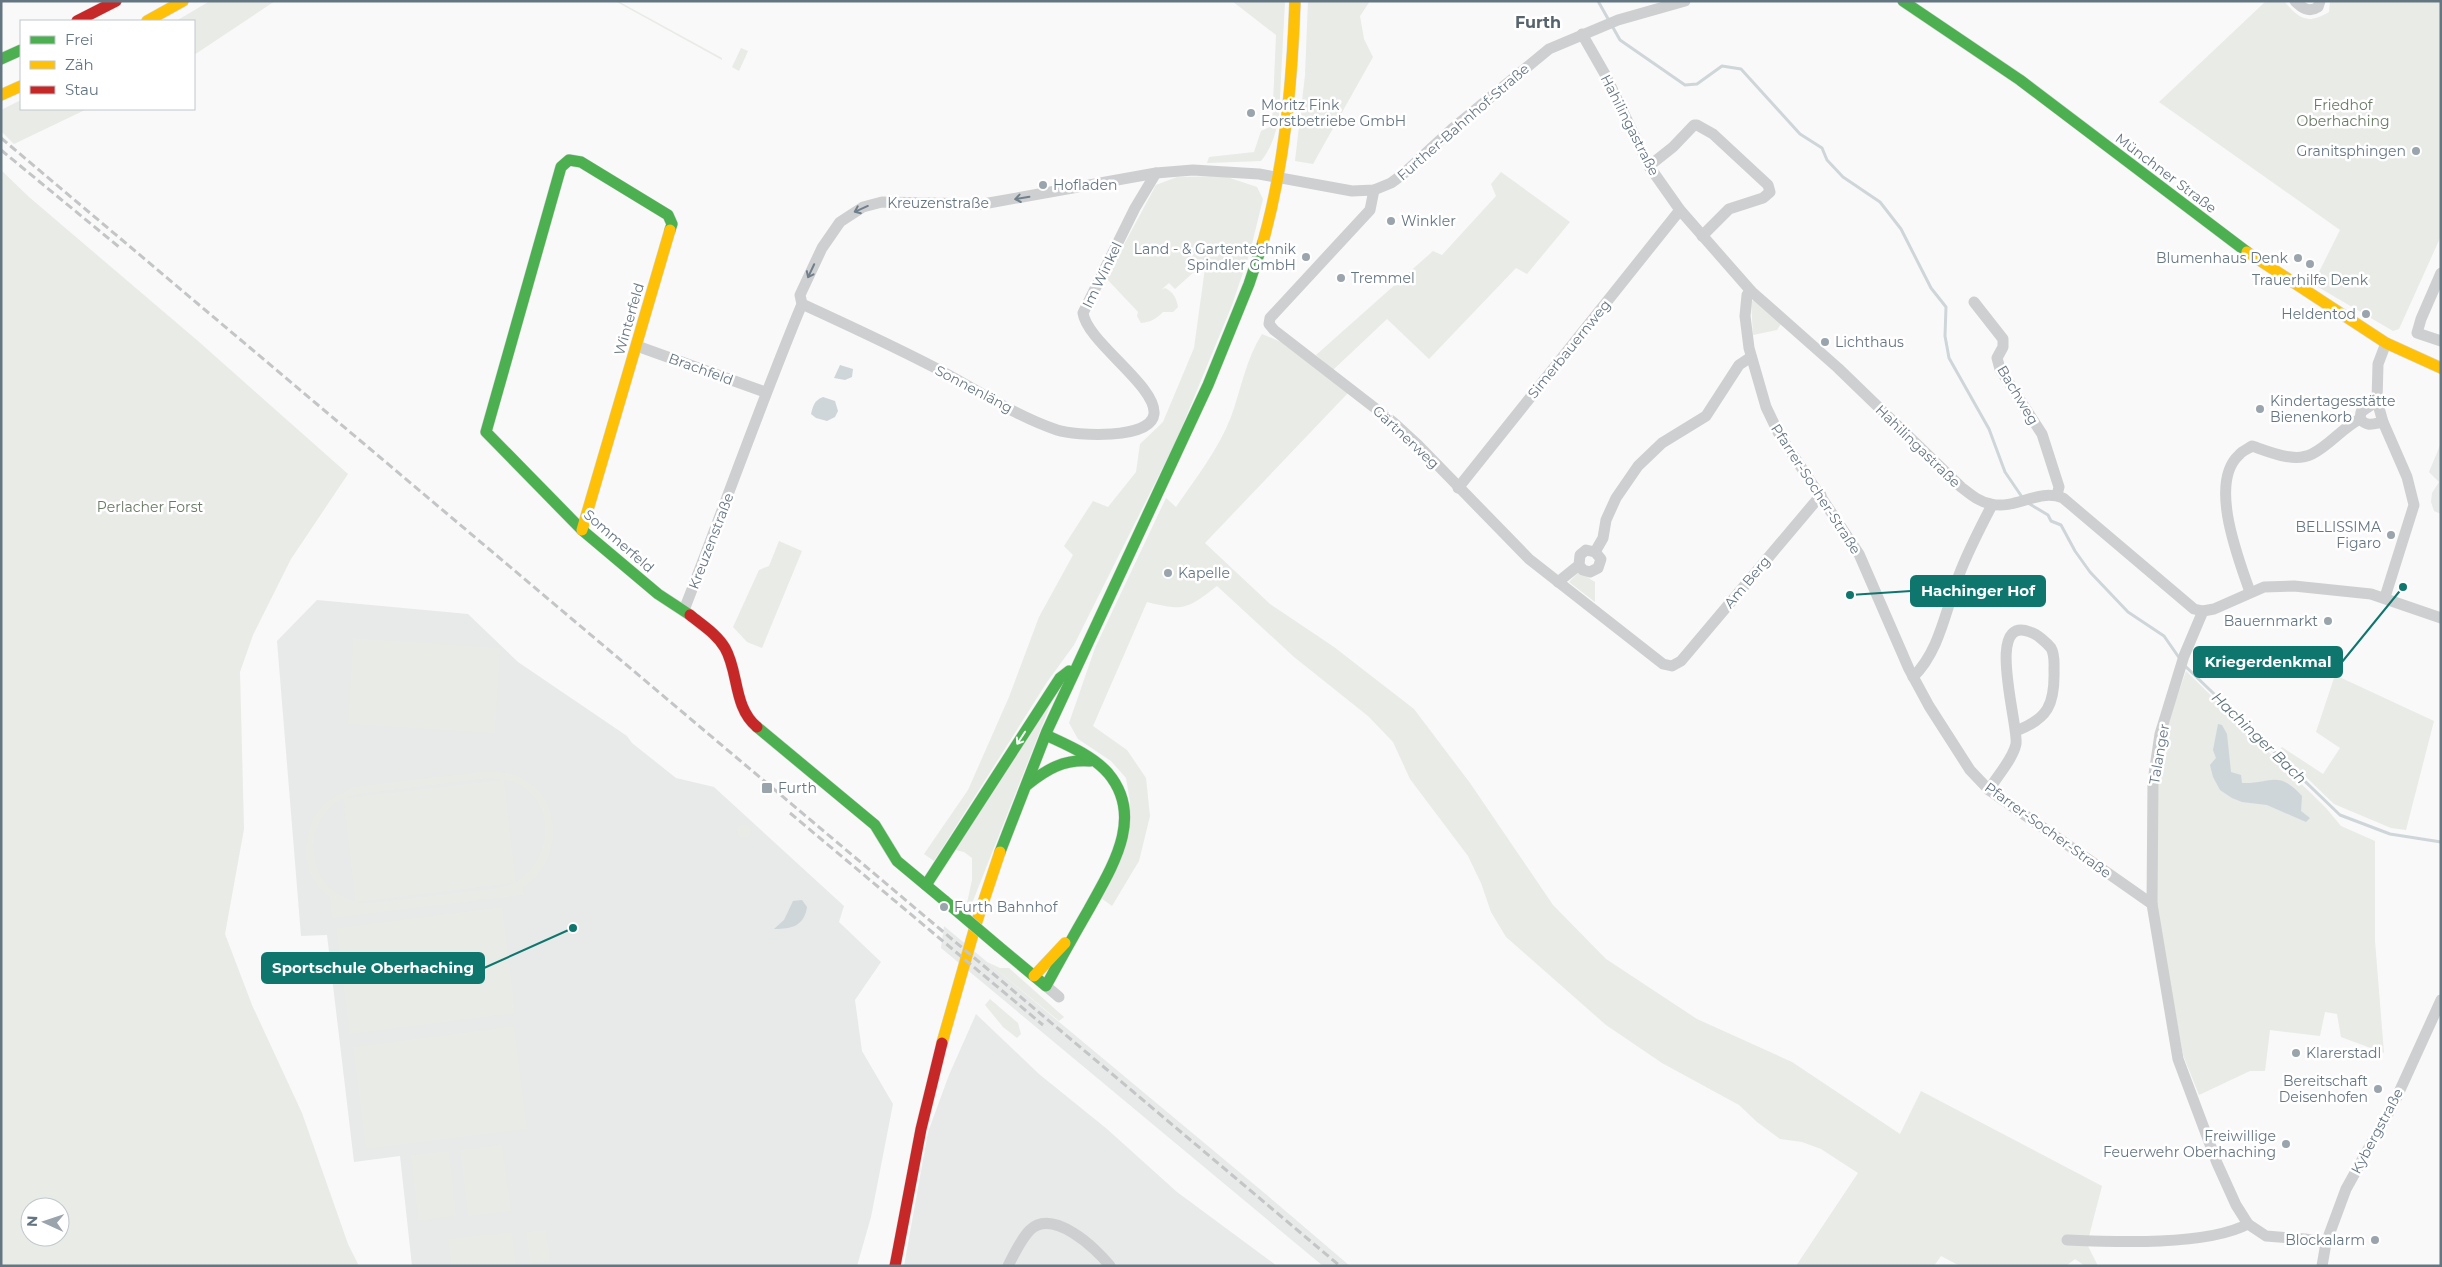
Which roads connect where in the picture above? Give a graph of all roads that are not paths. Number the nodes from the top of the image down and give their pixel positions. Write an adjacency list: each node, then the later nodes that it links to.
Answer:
1 (116, 1): 8 (main road)
2 (183, 1): 9 (main road)
3 (1295, 1): 18 (main road)
4 (1685, 1): 10 (street, Further-Bahnhof-Straße)
5 (1904, 1): 27 (main road, Münchner Straße)
6 (2295, 1): 7 (street)
7 (2320, 1)
8 (79, 20)
9 (149, 20)
10 (1582, 34): 16 (street, Hahilingastraße); 19 (street, Further-Bahnhof-Straße)
11 (20, 50): 12 (main road)
12 (1, 60)
13 (20, 86): 14 (main road)
14 (1, 96)
15 (581, 162): 28 (main road, Winterfeld); 40 (main road, Sommerfeld)
16 (1649, 166): 20 (street, Hahilingastraße); 21 (street)
17 (1156, 173): 18 (street, Kreuzenstraße); 24 (street, Kreuzenstraße, one-way to 24); 34 (street, Im Winkel)
18 (1278, 177): 19 (street, Further-Bahnhof-Straße); 49 (main road)
19 (1374, 190): 36 (street, Gärtnerweg)
20 (1680, 210): 21 (street, Hahilingastraße); 36 (street, Simerbauernweg)
21 (1702, 236): 23 (street, Hahilingastraße)
22 (2441, 273): 26 (street)
23 (1751, 291): 29 (street, Pfarrer-Socher-Straße); 39 (street, Hahilingastraße)
24 (801, 299): 31 (street, Kreuzenstraße); 34 (street, Sonnenläng)
25 (1974, 302): 38 (street, Bachweg)
26 (2441, 341)
27 (2386, 343): 30 (main road, Münchner Straße); 32 (street)
28 (637, 346): 31 (street, Brachfeld); 40 (main road, Winterfeld)
29 (1751, 357): 37 (street, Pfarrer-Socher-Straße); 41 (street)
30 (2441, 368)
31 (765, 392): 46 (street, Kreuzenstraße)
32 (2377, 401): 33 (street); 35 (street)
33 (2360, 420): 35 (street); 44 (street)
34 (1152, 421)
35 (2383, 422): 45 (street)
36 (1458, 488): 43 (street, Gärtnerweg)
37 (1821, 495): 50 (street, Am Berg); 51 (street, Pfarrer-Socher-Straße)
38 (2057, 495): 39 (street); 47 (street)
39 (1992, 505): 51 (street)
40 (582, 530): 46 (main road, Sommerfeld)
41 (1596, 552): 42 (street); 42 (street)
42 (1579, 564): 43 (street)
43 (1558, 582): 50 (street, Gärtnerweg)
44 (2250, 592): 45 (street); 47 (street)
45 (2385, 597): 48 (street)
46 (684, 610): 57 (main road, Sommerfeld)
47 (2203, 611): 58 (street, Talanger)
48 (2441, 618)
49 (1078, 663): 53 (main road); 57 (main road, one-way to 57)
50 (1672, 666)
51 (1913, 677): 56 (street, Pfarrer-Socher-Straße)
52 (2016, 731): 52 (street); 56 (street)
53 (1046, 735): 54 (main road); 55 (main road)
54 (1095, 761): 55 (main road); 59 (main road)
55 (1026, 786): 67 (main road)
56 (1989, 790): 58 (street, Pfarrer-Socher-Straße)
57 (926, 884): 60 (main road, Sommerfeld, bridge)
58 (2152, 904): 64 (street)
59 (1071, 938): 60 (main road); 61 (main road)
60 (1034, 976): 61 (main road, Sommerfeld)
61 (1046, 986): 62 (street)
62 (1059, 997)
63 (2441, 1000): 66 (street, Kybergstraße)
64 (2248, 1224): 65 (street); 66 (street)
65 (2067, 1240)
66 (2326, 1243): 70 (street, Kybergstraße)
67 (895, 1266)
68 (1008, 1266): 69 (street)
69 (1110, 1266)
70 (2322, 1266)

